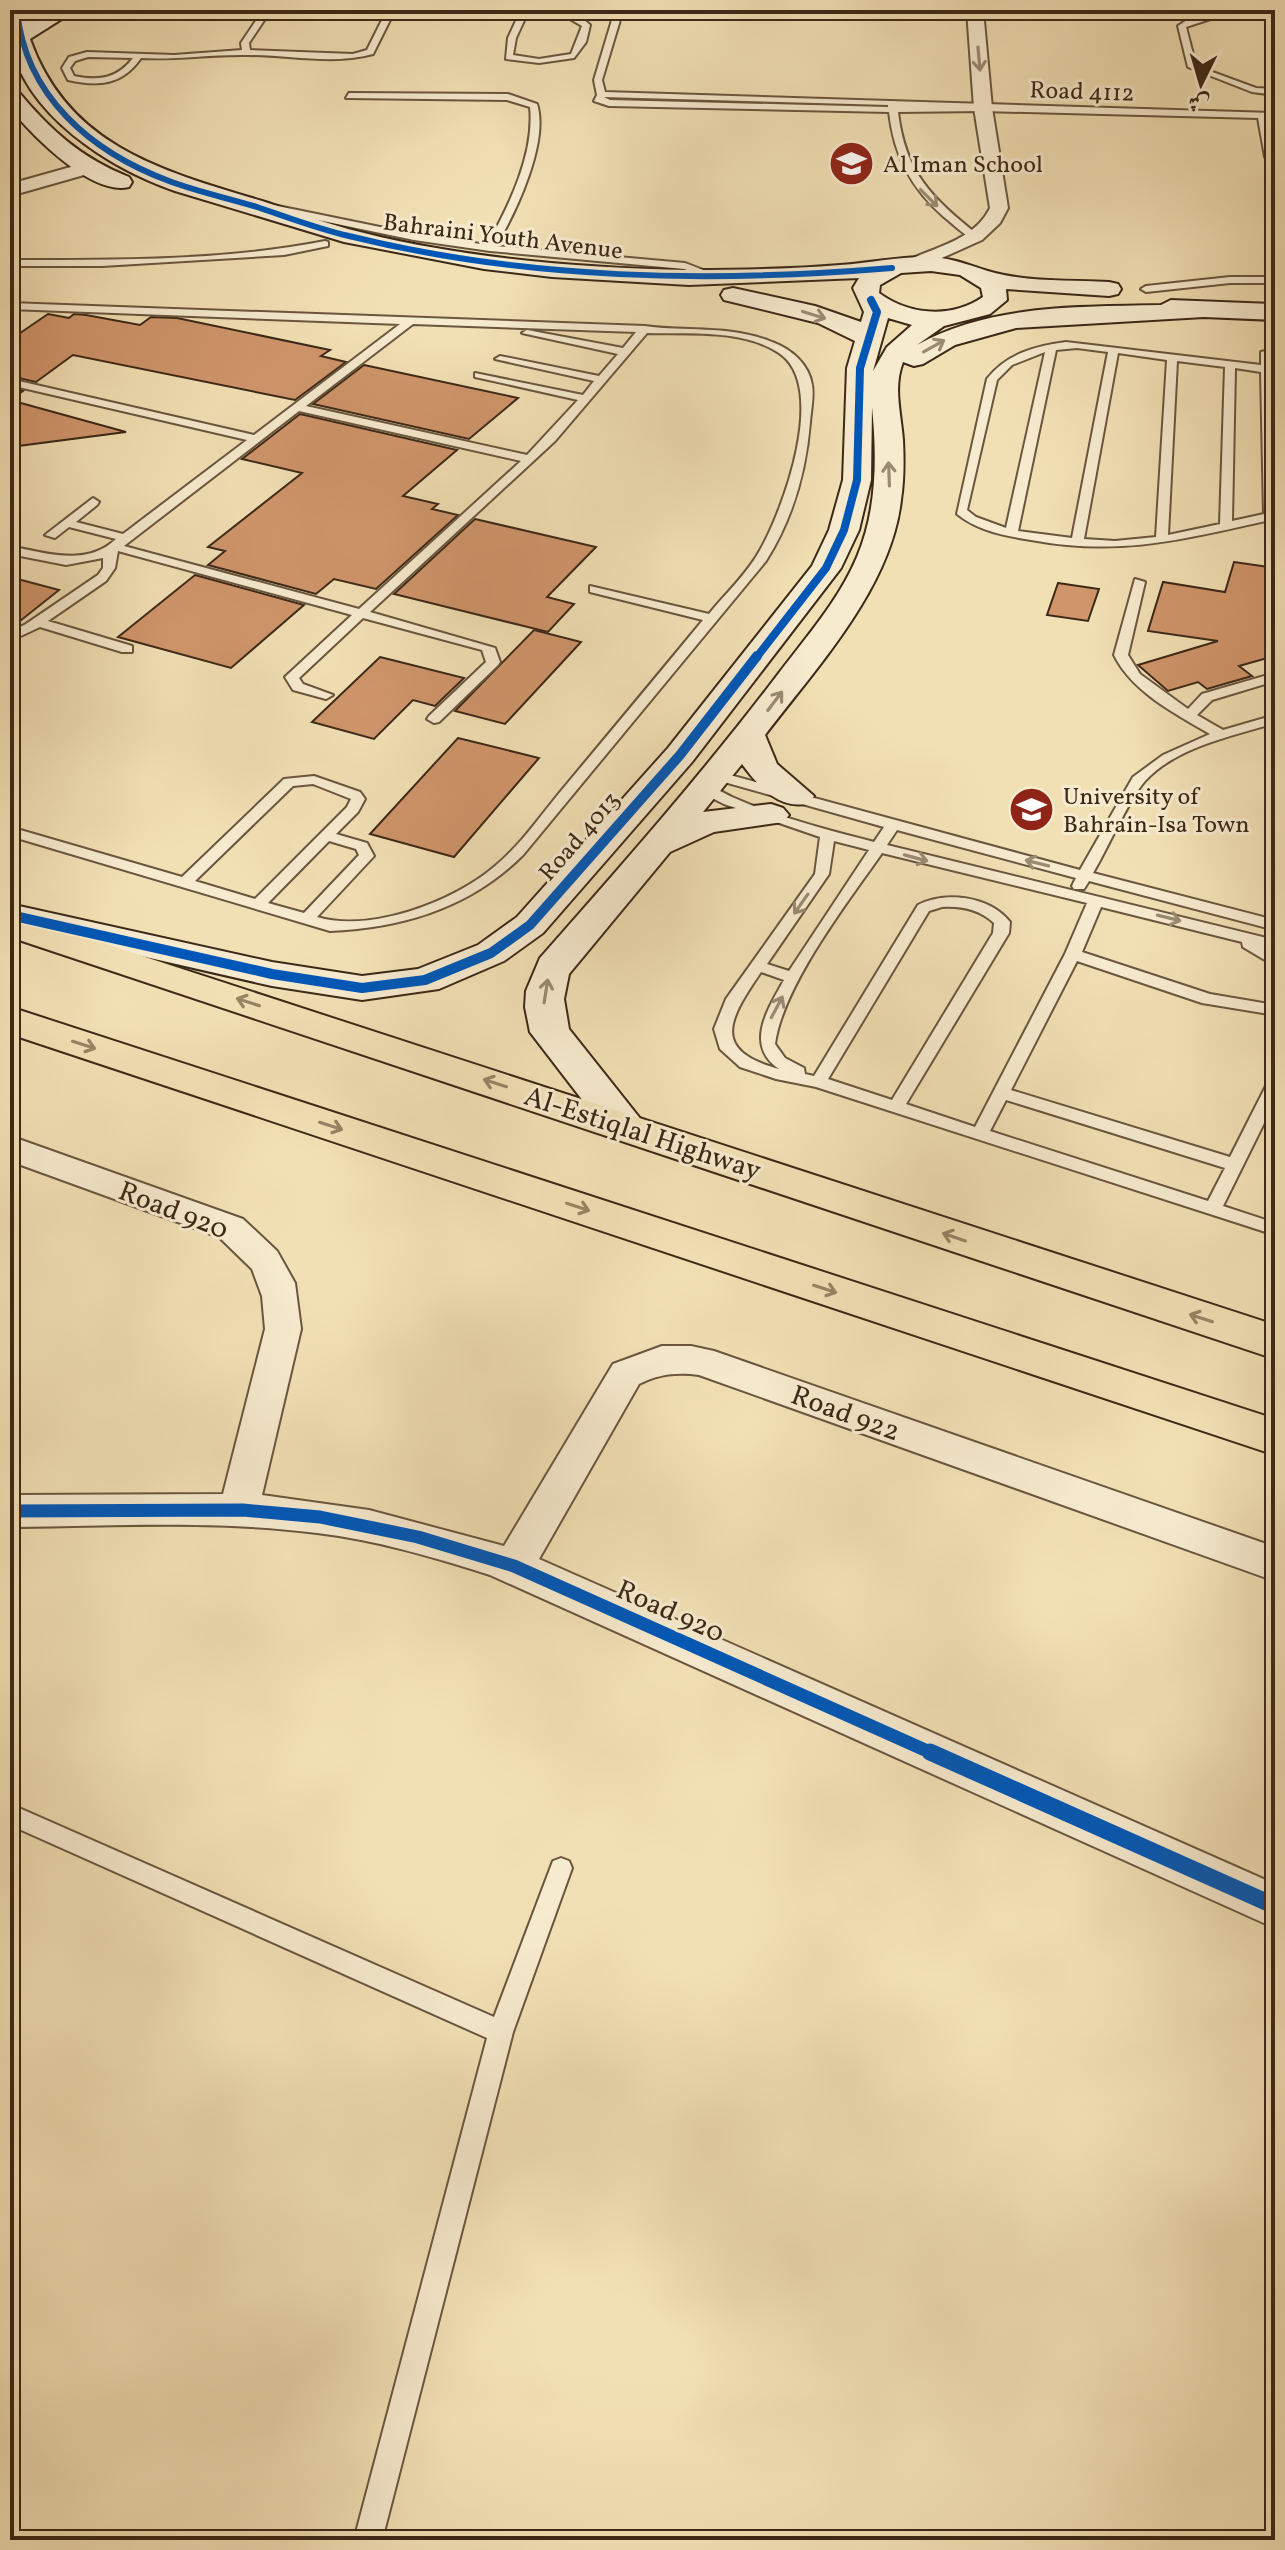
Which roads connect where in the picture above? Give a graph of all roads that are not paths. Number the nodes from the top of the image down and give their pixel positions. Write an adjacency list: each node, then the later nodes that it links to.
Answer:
1 (48, 10): 9 (street)
2 (66, 10): 12 (street)
3 (267, 10): 4 (lane); 13 (lane)
4 (279, 10)
5 (391, 10): 13 (lane)
6 (498, 10): 10 (lane)
7 (619, 10): 18 (lane, Road 4112)
8 (975, 10): 19 (street, one-way to 19)
9 (14, 11): 12 (street, Bahraini Youth Avenue)
10 (524, 11): 10 (lane)
11 (1275, 11): 15 (lane)
12 (17, 39): 26 (street, Bahraini Youth Avenue)
13 (246, 52): 14 (lane)
14 (136, 60): 14 (lane)
15 (1275, 92)
16 (10, 94): 24 (street, Bahraini Youth Avenue)
17 (349, 96): 29 (lane)
18 (893, 105): 19 (lane, Road 4112); 27 (lane, one-way to 27)
19 (983, 108): 20 (lane, Road 4112); 27 (street)
20 (1262, 116): 21 (lane, Road 4112); 22 (lane)
21 (1275, 116)
22 (1270, 129): 23 (lane)
23 (1275, 162)
24 (85, 169): 25 (street); 28 (street, Bahraini Youth Avenue)
25 (10, 190)
26 (255, 207): 29 (lane); 32 (street, Bahraini Youth Avenue)
27 (975, 237): 31 (street); 33 (street)
28 (325, 244): 30 (lane); 35 (street, Bahraini Youth Avenue)
29 (490, 248): 32 (lane)
30 (10, 263)
31 (904, 266): 32 (street, Bahraini Youth Avenue); 33 (street, Bahraini Youth Avenue); 38 (street)
32 (714, 276)
33 (981, 276): 36 (street); 41 (street)
34 (1275, 280): 36 (lane)
35 (655, 284): 38 (street, Bahraini Youth Avenue); 47 (street, one-way to 47)
36 (1146, 289): 37 (street)
37 (1275, 294)
38 (869, 298): 43 (street, Bahraini Youth Avenue); 47 (street, Road 4013)
39 (10, 306): 44 (lane)
40 (1201, 310): 41 (street); 42 (street); 61 (street, one-way to 40)
41 (977, 311): 43 (street)
42 (1275, 312)
43 (940, 318): 61 (street, Road 4013)
44 (413, 319): 45 (lane); 62 (lane)
45 (465, 321): 46 (lane); 52 (lane)
46 (645, 329): 50 (lane); 79 (lane)
47 (869, 339): 90 (street, Road 4013)
48 (1051, 347): 49 (lane); 70 (lane); 70 (lane)
49 (1114, 349): 53 (lane); 73 (lane)
50 (626, 352): 52 (lane); 58 (lane)
51 (1266, 352): 56 (lane)
52 (559, 355): 54 (lane); 58 (lane)
53 (1172, 357): 55 (lane); 72 (lane)
54 (500, 359)
55 (1230, 364): 56 (lane); 69 (lane)
56 (1266, 369): 65 (lane)
57 (479, 375): 60 (lane)
58 (603, 380): 60 (lane)
59 (10, 382): 63 (lane)
60 (588, 399): 64 (lane)
61 (886, 404): 89 (street, Road 4013, one-way to 61)
62 (295, 407): 63 (lane); 64 (lane)
63 (254, 438): 74 (lane)
64 (529, 459): 78 (lane)
65 (1272, 487): 67 (lane)
66 (93, 502): 68 (lane)
67 (1272, 515): 69 (lane)
68 (67, 523): 71 (lane); 74 (lane)
69 (1226, 525): 72 (lane)
70 (1011, 534): 73 (lane)
71 (51, 535)
72 (1162, 539): 73 (lane)
73 (1078, 541)
74 (116, 546): 75 (lane); 78 (lane); 80 (lane)
75 (10, 550)
76 (1139, 582): 85 (lane)
77 (594, 589): 79 (lane)
78 (361, 612): 84 (lane); 86 (lane)
79 (713, 619): 104 (lane)
80 (38, 622): 81 (lane); 82 (lane)
81 (10, 637)
82 (127, 649)
83 (1275, 677): 85 (lane)
84 (326, 695)
85 (1189, 715): 88 (lane)
86 (434, 719)
87 (1275, 719): 88 (lane)
88 (1221, 735): 98 (lane)
89 (749, 736): 90 (street, Road 4013); 91 (street)
90 (696, 773): 91 (lane); 91 (lane); 96 (street, Road 4013); 103 (street, Road 4013)
91 (784, 806): 92 (lane); 94 (lane); 96 (street)
92 (893, 825): 97 (lane); 98 (lane, one-way to 92)
93 (10, 831): 99 (lane)
94 (828, 835): 97 (lane); 111 (lane, one-way to 111)
95 (326, 836): 99 (lane); 102 (lane); 104 (lane)
96 (655, 847): 119 (street, Road 4013, one-way to 96)
97 (879, 848): 100 (lane, one-way to 100); 112 (lane)
98 (1085, 876): 100 (lane); 106 (lane)
99 (183, 884): 102 (lane)
100 (1074, 894): 101 (lane)
101 (1096, 900): 107 (lane, one-way to 107); 109 (lane)
102 (256, 906): 104 (lane)
103 (10, 915)
104 (306, 920)
105 (10, 924): 119 (main road, Al-Estiqlal Highway, one-way to 105)
106 (1275, 925)
107 (1232, 934): 108 (lane); 110 (lane)
108 (1275, 945)
109 (1073, 954): 113 (lane); 117 (lane)
110 (1275, 961)
111 (758, 966): 112 (lane); 115 (lane)
112 (793, 978): 115 (lane, one-way to 112)
113 (1275, 1010)
114 (10, 1020): 126 (main road, one-way to 126)
115 (818, 1082): 118 (lane); 118 (lane)
116 (1275, 1084): 122 (lane)
117 (1002, 1093): 120 (lane); 122 (lane)
118 (895, 1108): 120 (lane)
119 (625, 1126): 125 (main road, Al-Estiqlal Highway, one-way to 119)
120 (979, 1136): 123 (lane)
121 (10, 1148): 127 (street, Road 920)
122 (1235, 1165): 123 (lane)
123 (1213, 1209): 124 (lane)
124 (1275, 1229)
125 (1275, 1342)
126 (1275, 1437)
127 (239, 1510): 128 (street, Road 920); 130 (street, Road 920)
128 (10, 1511)
129 (1275, 1564): 130 (street, Road 922)
130 (514, 1566): 133 (street, Road 920)
131 (10, 1814): 134 (lane)
132 (561, 1868): 134 (lane)
133 (1275, 1906)
134 (501, 2032): 135 (lane)
135 (368, 2540)

